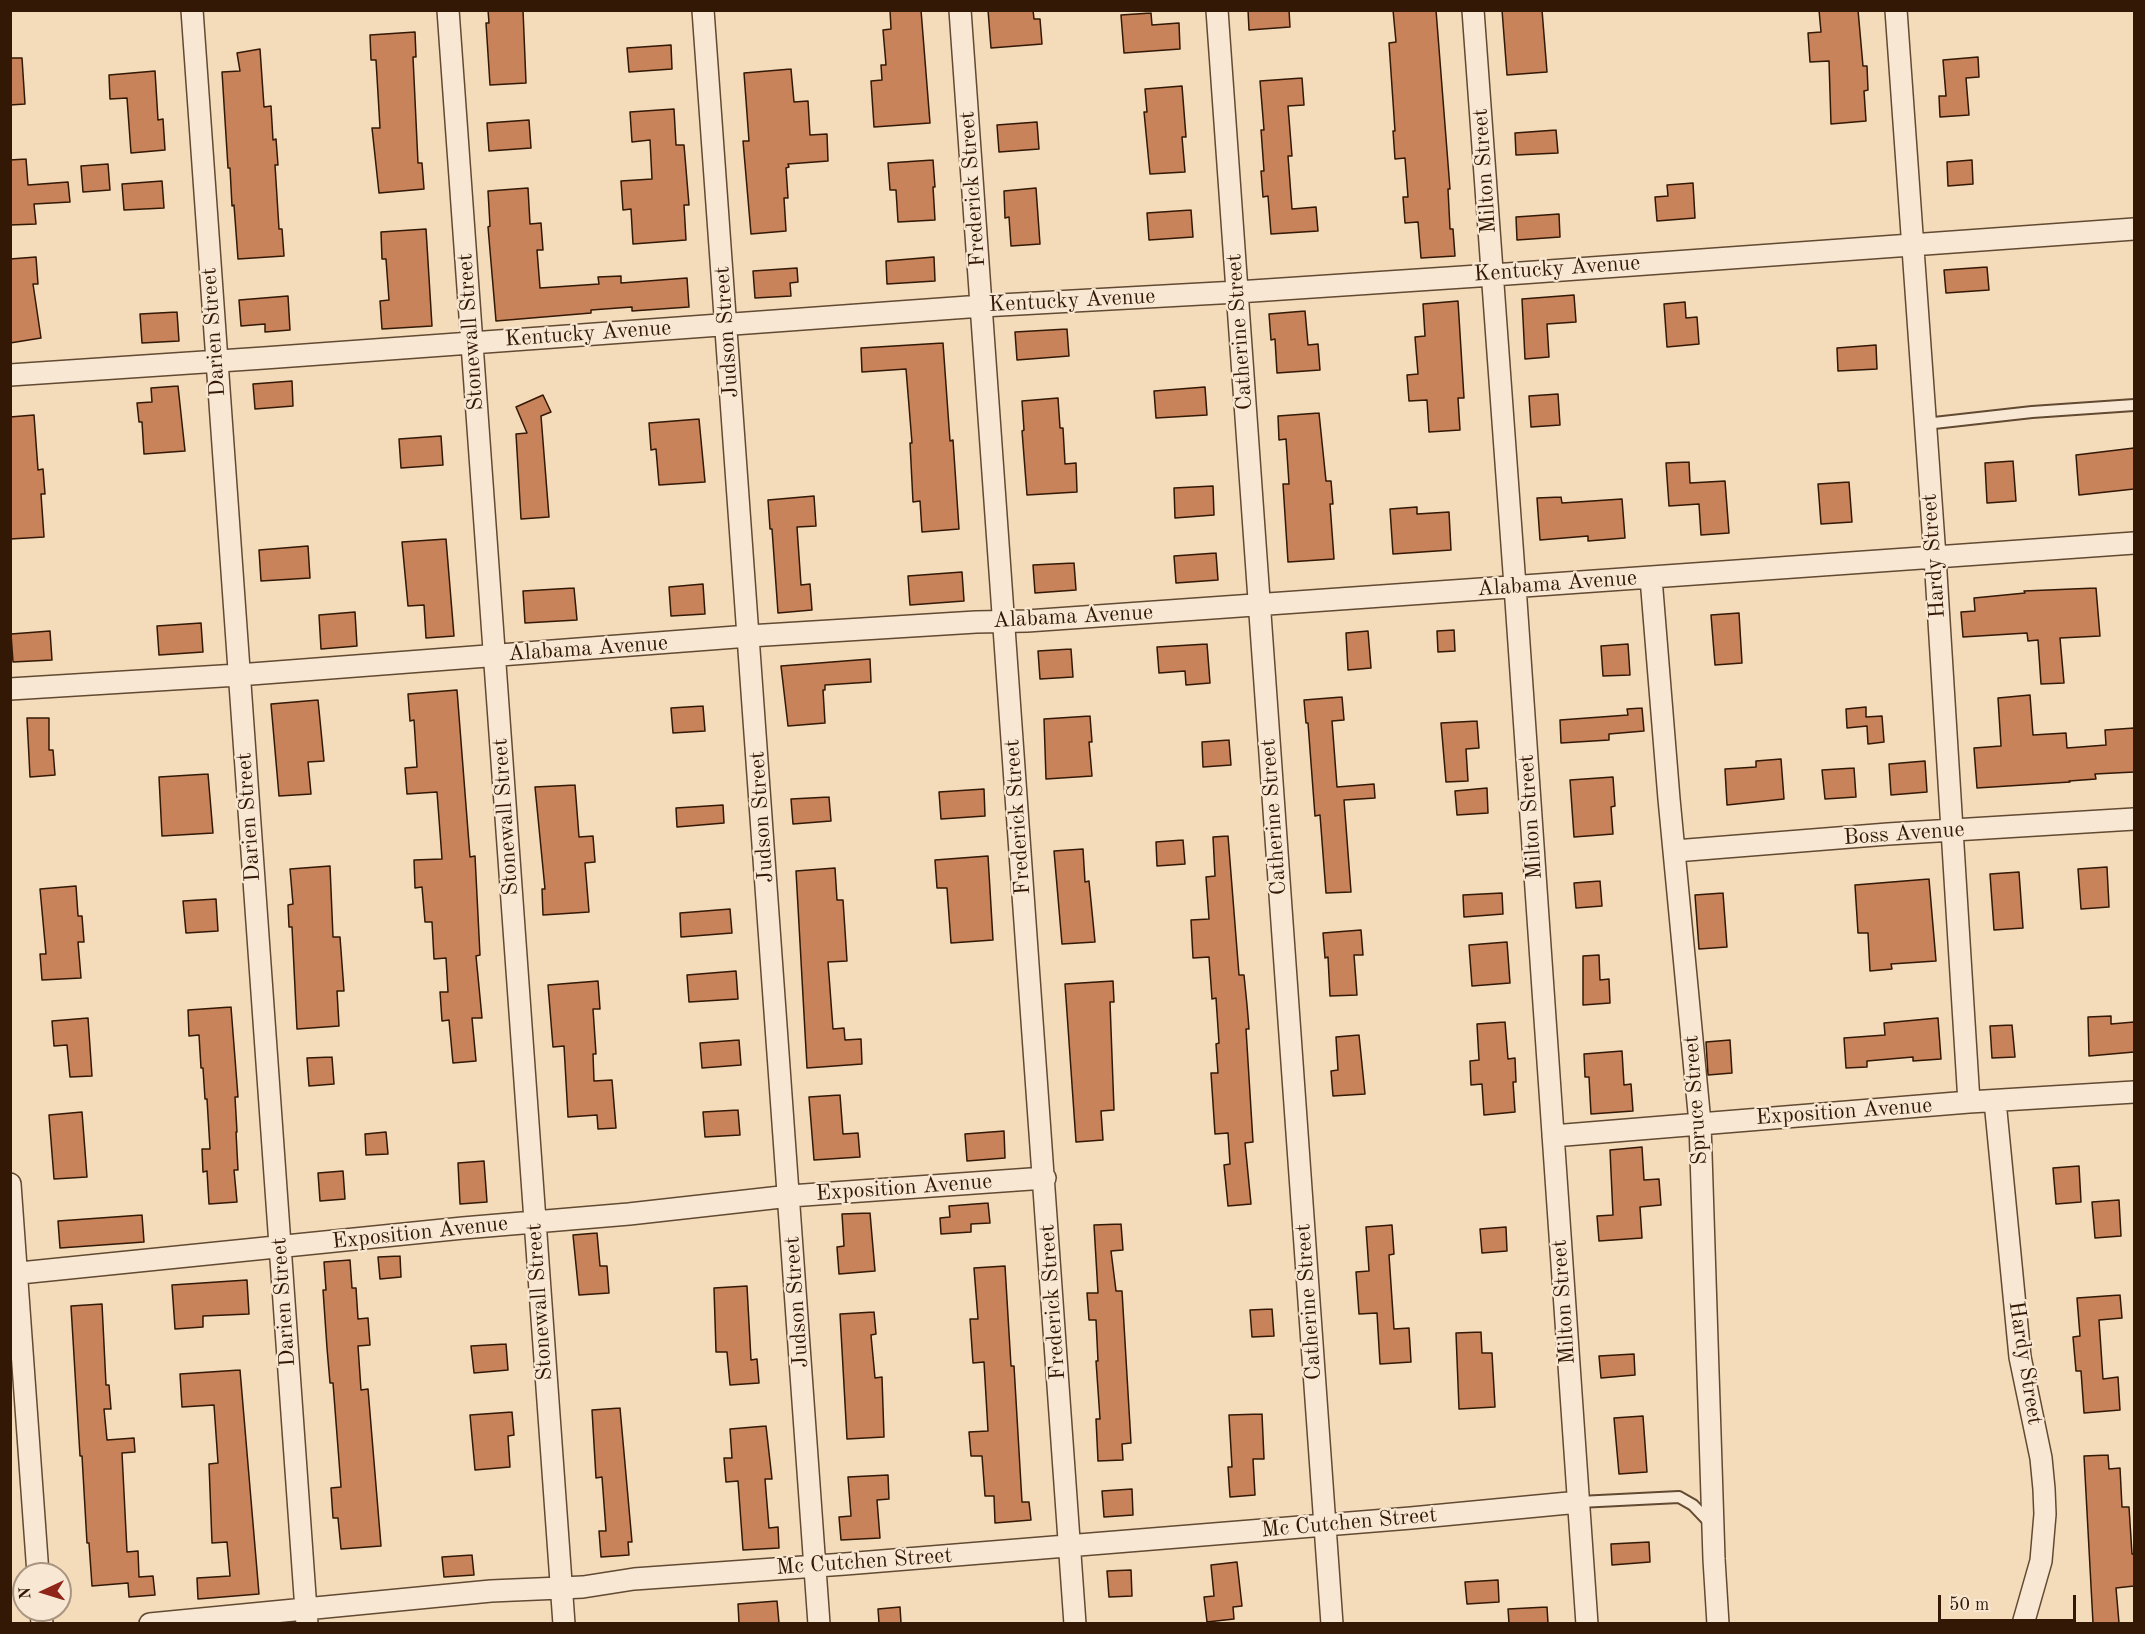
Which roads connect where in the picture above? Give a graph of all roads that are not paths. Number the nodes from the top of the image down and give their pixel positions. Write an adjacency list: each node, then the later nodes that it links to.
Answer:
1 (192, 10): 15 (street, Darien Street)
2 (448, 10): 14 (street, Stonewall Street)
3 (703, 10): 13 (street, Judson Street)
4 (960, 10): 12 (street, Frederick Street)
5 (1217, 10): 11 (street, Catherine Street)
6 (1473, 10): 10 (street, Milton Street)
7 (1896, 10): 9 (street, Hardy Street)
8 (2134, 228): 9 (street, Kentucky Avenue)
9 (1913, 244): 10 (street, Kentucky Avenue); 18 (street, Hardy Street)
10 (1493, 275): 11 (street, Kentucky Avenue); 22 (street, Milton Street)
11 (1237, 292): 12 (street, Kentucky Avenue); 23 (street, Catherine Street)
12 (982, 306): 13 (street, Kentucky Avenue); 24 (street, Frederick Street)
13 (727, 324): 14 (street, Kentucky Avenue); 25 (street, Judson Street)
14 (472, 343): 15 (street, Kentucky Avenue); 26 (street, Stonewall Street)
15 (216, 361): 16 (street, Kentucky Avenue); 27 (street, Darien Street)
16 (10, 375)
17 (2134, 405): 18 (lane)
18 (1925, 424): 20 (street, Hardy Street)
19 (2134, 543): 20 (street, Alabama Avenue)
20 (1935, 557): 21 (street, Alabama Avenue); 30 (street, Hardy Street)
21 (1651, 578): 22 (street, Alabama Avenue); 31 (street, Spruce Street)
22 (1515, 586): 23 (street, Alabama Avenue); 36 (street, Milton Street)
23 (1259, 605): 24 (street, Alabama Avenue); 44 (street, Catherine Street)
24 (1004, 621): 25 (street, Alabama Avenue); 37 (street, Frederick Street)
25 (749, 636): 26 (street, Alabama Avenue); 39 (street, Judson Street)
26 (494, 656): 27 (street, Alabama Avenue); 40 (street, Stonewall Street)
27 (238, 675): 28 (street, Alabama Avenue); 41 (street, Darien Street)
28 (10, 689)
29 (2134, 819): 30 (street, Boss Avenue)
30 (1952, 831): 31 (street, Boss Avenue); 34 (street, Hardy Street)
31 (1675, 851): 35 (street, Spruce Street)
32 (2134, 1092): 33 (street, Exposition Avenue)
33 (1995, 1101): 34 (street, Exposition Avenue); 58 (street, Hardy Street)
34 (1969, 1102): 35 (street, Exposition Avenue)
35 (1700, 1123): 36 (street, Exposition Avenue); 45 (street, Spruce Street)
36 (1553, 1136): 43 (street, Milton Street)
37 (1045, 1178): 39 (street, Exposition Avenue); 46 (street, Frederick Street)
38 (10, 1184): 42 (street)
39 (790, 1196): 40 (street, Exposition Avenue); 48 (street, Judson Street)
40 (534, 1222): 41 (street, Exposition Avenue); 49 (street, Stonewall Street)
41 (280, 1247): 42 (street, Exposition Avenue); 50 (street, Darien Street)
42 (14, 1274): 47 (street)
43 (1578, 1502): 44 (street, Mc Cutchen Street); 45 (lane); 56 (street, Milton Street)
44 (1325, 1524): 46 (street, Mc Cutchen Street); 55 (street, Catherine Street)
45 (1713, 1526): 57 (street, Spruce Street)
46 (1070, 1545): 48 (street, Mc Cutchen Street); 54 (street, Frederick Street)
47 (37, 1562)
48 (815, 1566): 49 (street, Mc Cutchen Street); 53 (street, Judson Street)
49 (561, 1588): 50 (street, Mc Cutchen Street); 52 (street, Stonewall Street)
50 (306, 1616): 51 (street, Mc Cutchen Street)
51 (150, 1623)
52 (564, 1623)
53 (819, 1623)
54 (1076, 1623)
55 (1332, 1623)
56 (1587, 1623)
57 (1718, 1623)
58 (2023, 1623)

